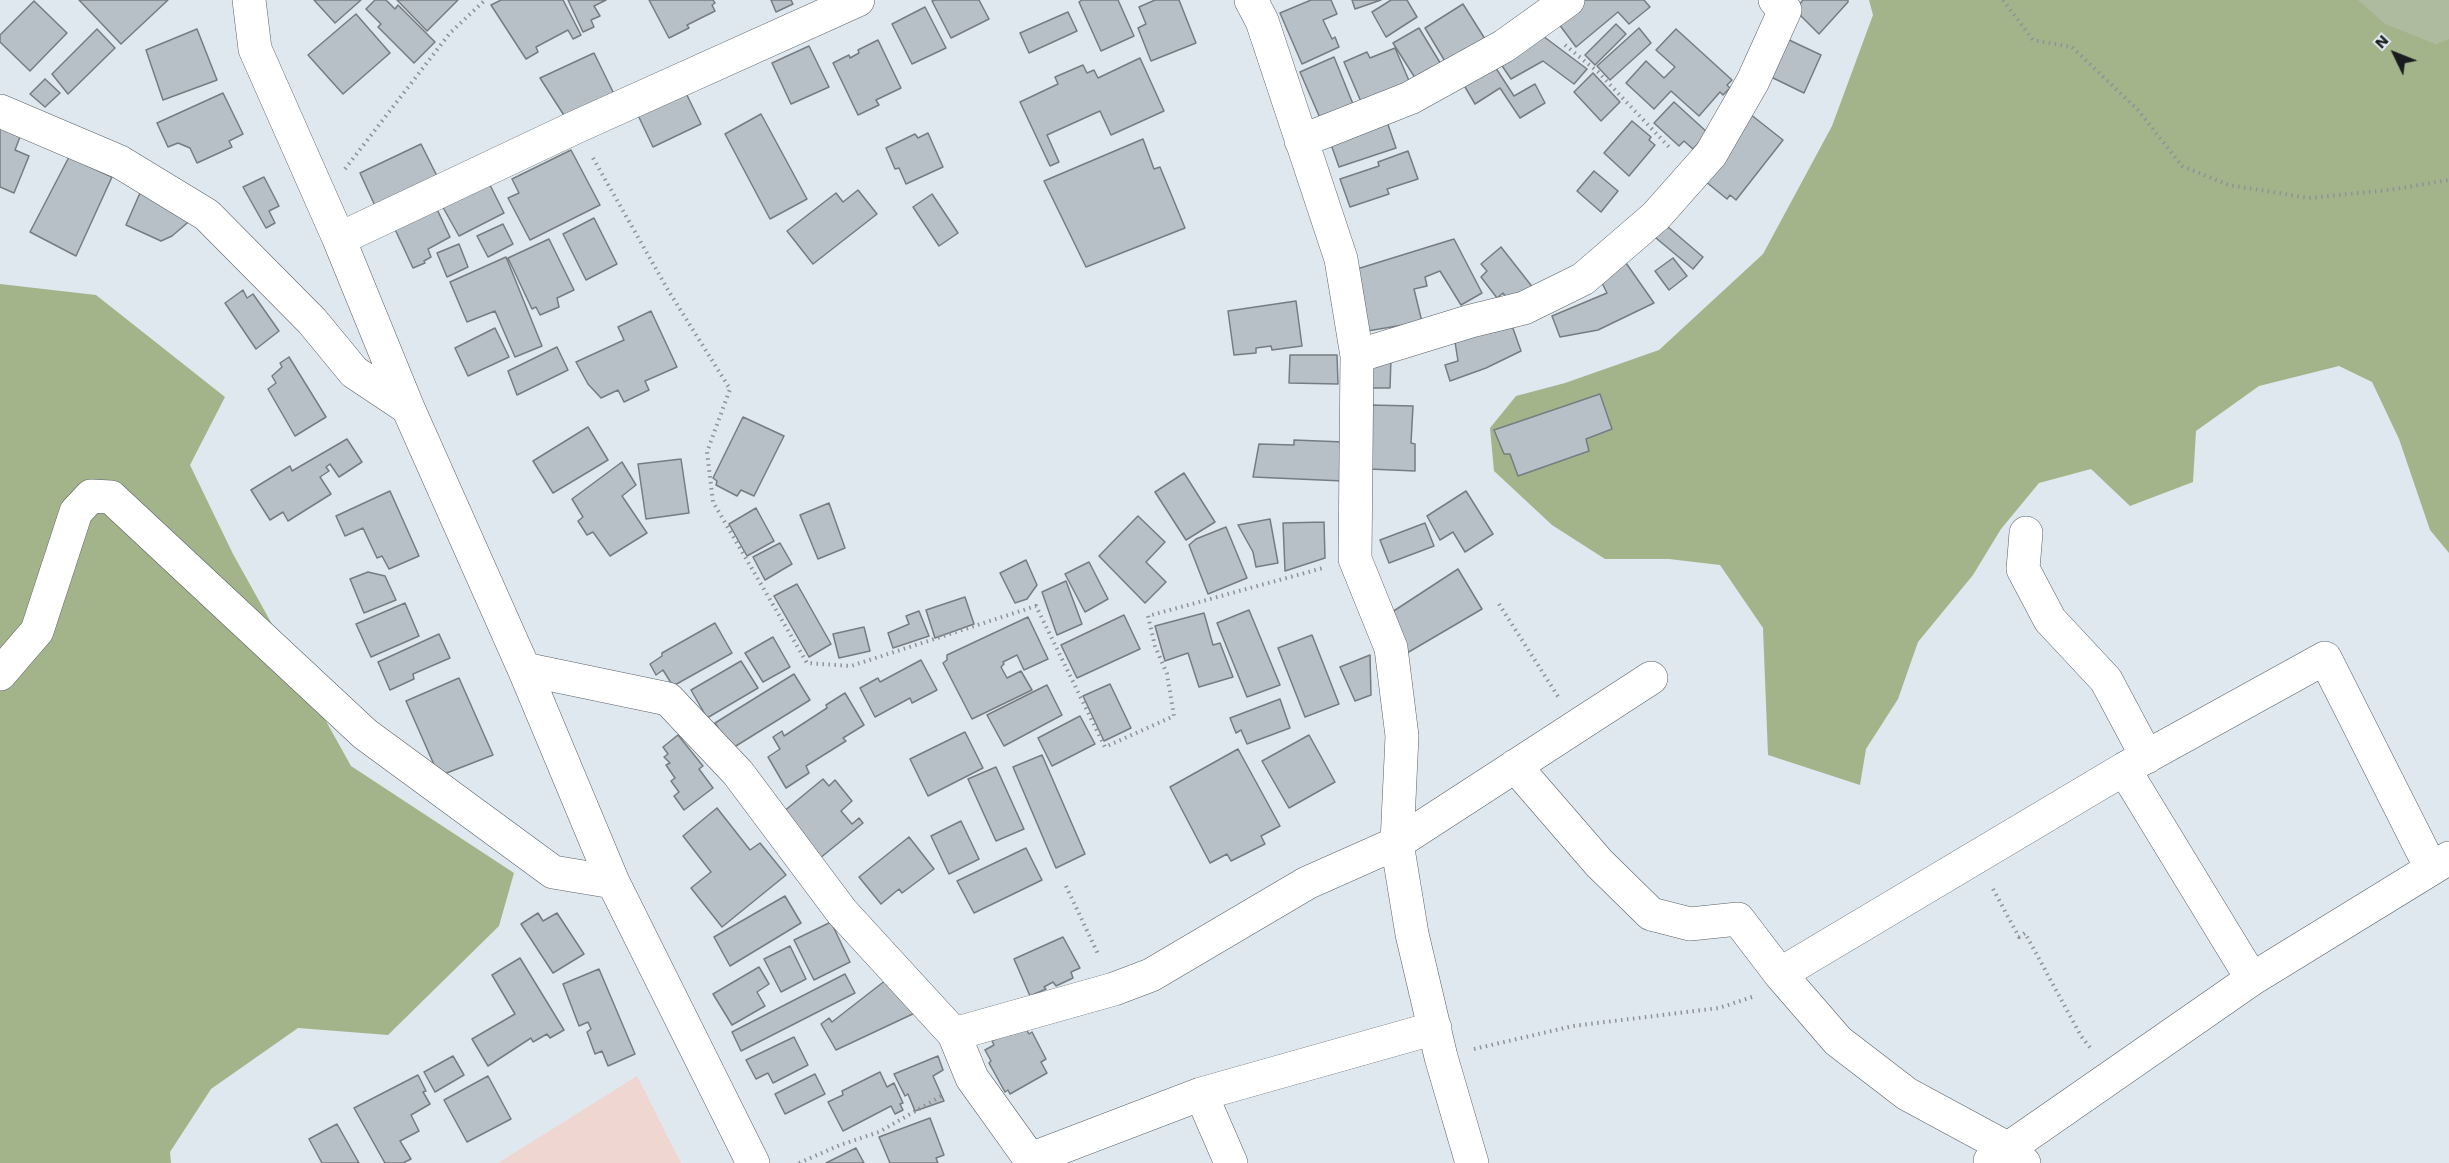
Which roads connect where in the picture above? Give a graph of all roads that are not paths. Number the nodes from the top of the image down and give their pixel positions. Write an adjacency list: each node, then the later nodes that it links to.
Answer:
1 (249, 0): 8 (street)
2 (858, 0): 8 (street)
3 (1251, 0): 7 (street)
4 (1568, 0): 7 (street)
5 (1775, 0): 9 (street)
6 (0, 111): 10 (street)
7 (1301, 141): 9 (street)
8 (339, 239): 10 (street)
9 (1357, 356): 17 (street)
10 (408, 408): 12 (street)
11 (2026, 533): 15 (street)
12 (524, 669): 19 (street); 22 (street)
13 (0, 674): 19 (street)
14 (1650, 678): 16 (street)
15 (2135, 763): 18 (street); 20 (street); 21 (street)
16 (1515, 766): 17 (street); 20 (street)
17 (1397, 843): 22 (street); 23 (street)
18 (2440, 863): 21 (street)
19 (613, 882): 27 (street)
20 (1785, 979): 25 (street)
21 (2252, 979): 25 (street)
22 (954, 1034): 26 (street)
23 (1438, 1042): 24 (street); 29 (street)
24 (1201, 1094): 26 (street); 28 (street)
25 (2006, 1158)
26 (1032, 1161)
27 (753, 1163)
28 (1230, 1163)
29 (1472, 1163)

